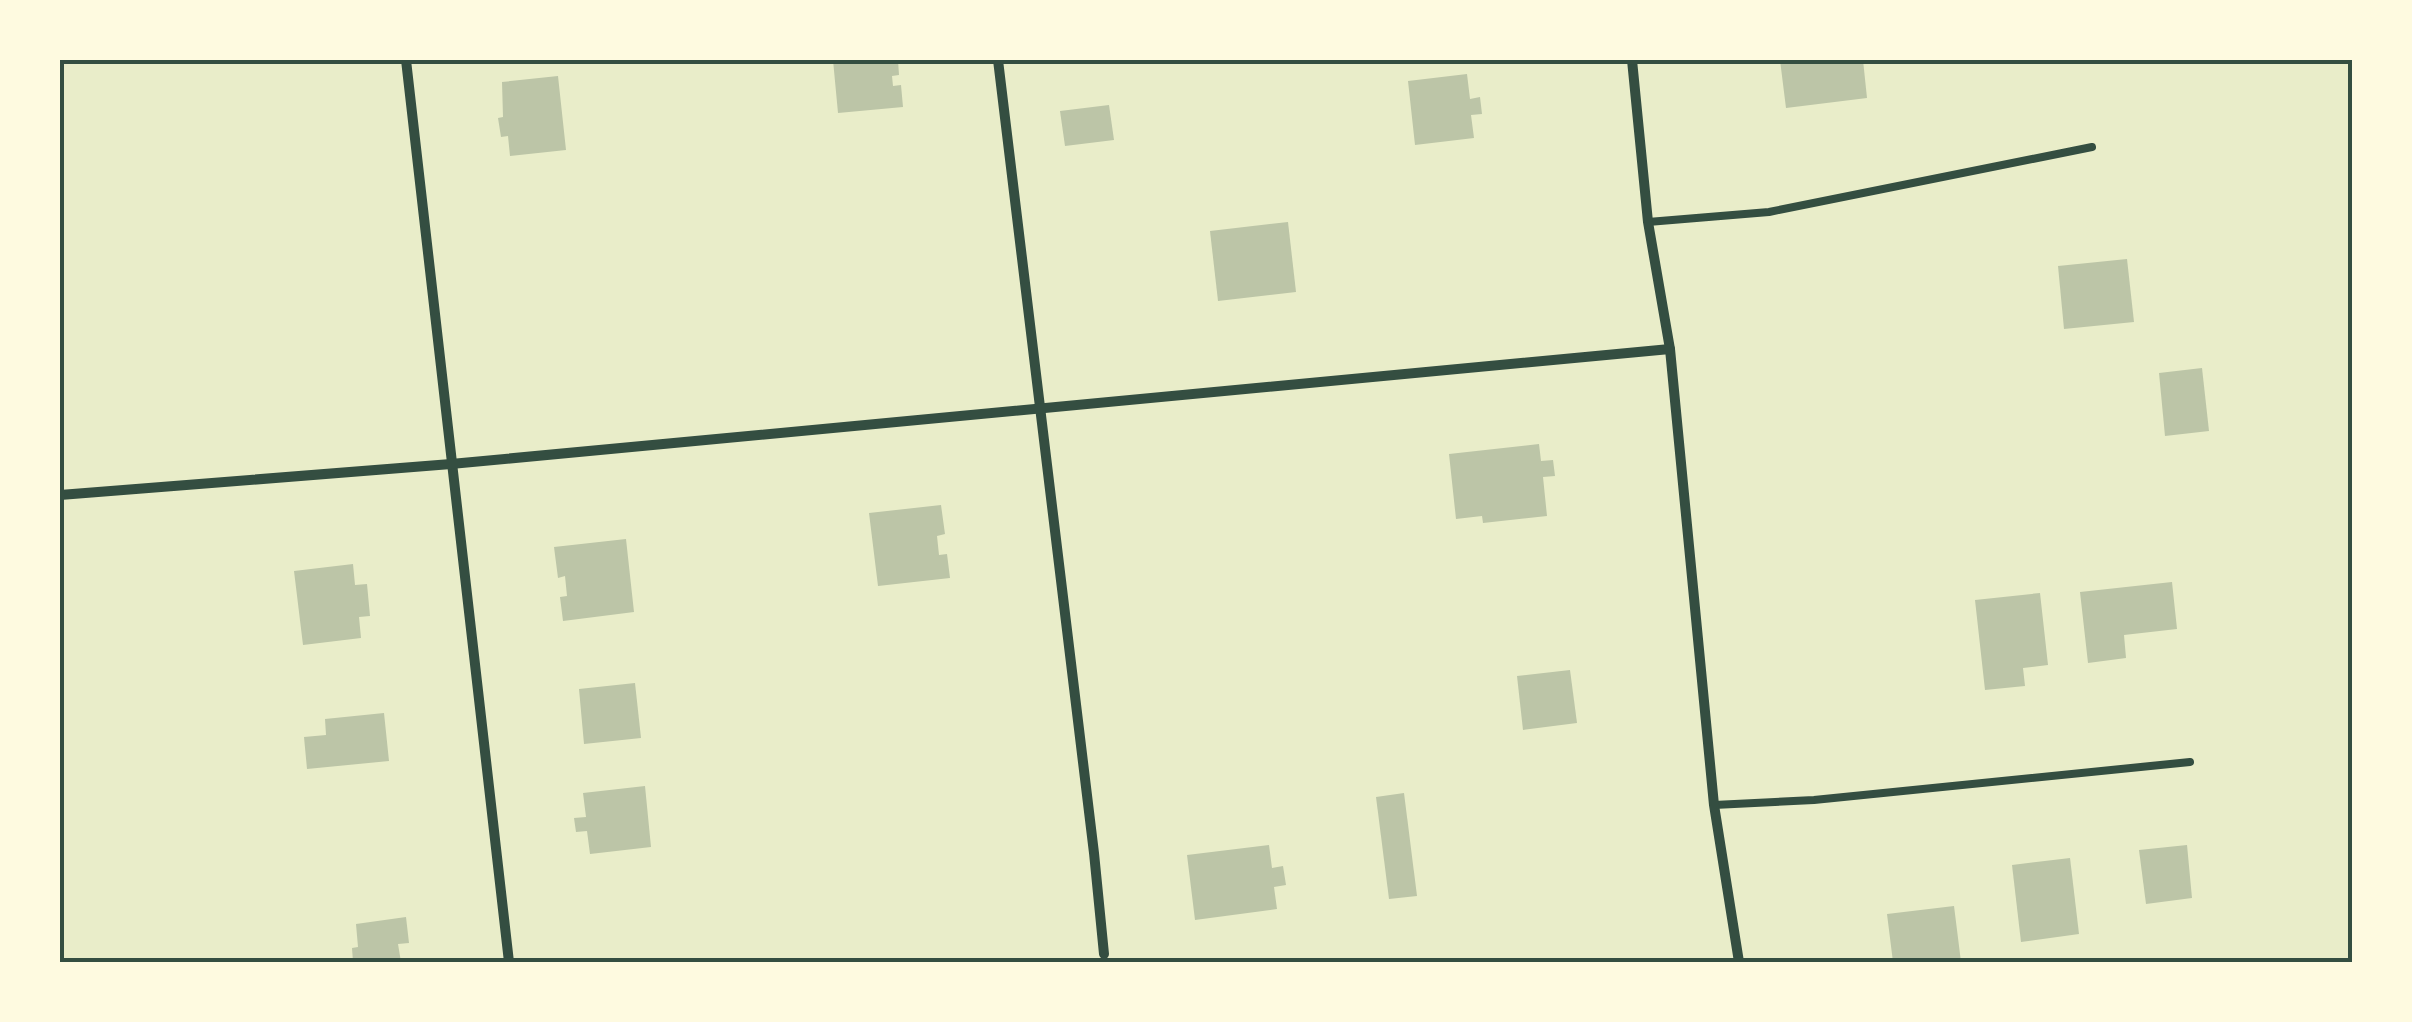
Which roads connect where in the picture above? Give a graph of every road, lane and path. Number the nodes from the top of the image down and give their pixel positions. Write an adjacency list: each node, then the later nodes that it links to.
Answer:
1 (406, 60): 8 (street)
2 (998, 60): 7 (street)
3 (1632, 60): 5 (street)
4 (2092, 147): 5 (lane)
5 (1648, 222): 6 (street)
6 (1670, 349): 7 (street); 11 (street)
7 (1041, 406): 8 (street); 12 (street)
8 (452, 464): 9 (street); 13 (street)
9 (60, 495)
10 (2190, 762): 11 (lane)
11 (1714, 806): 14 (street)
12 (1104, 954)
13 (509, 962)
14 (1739, 962)

